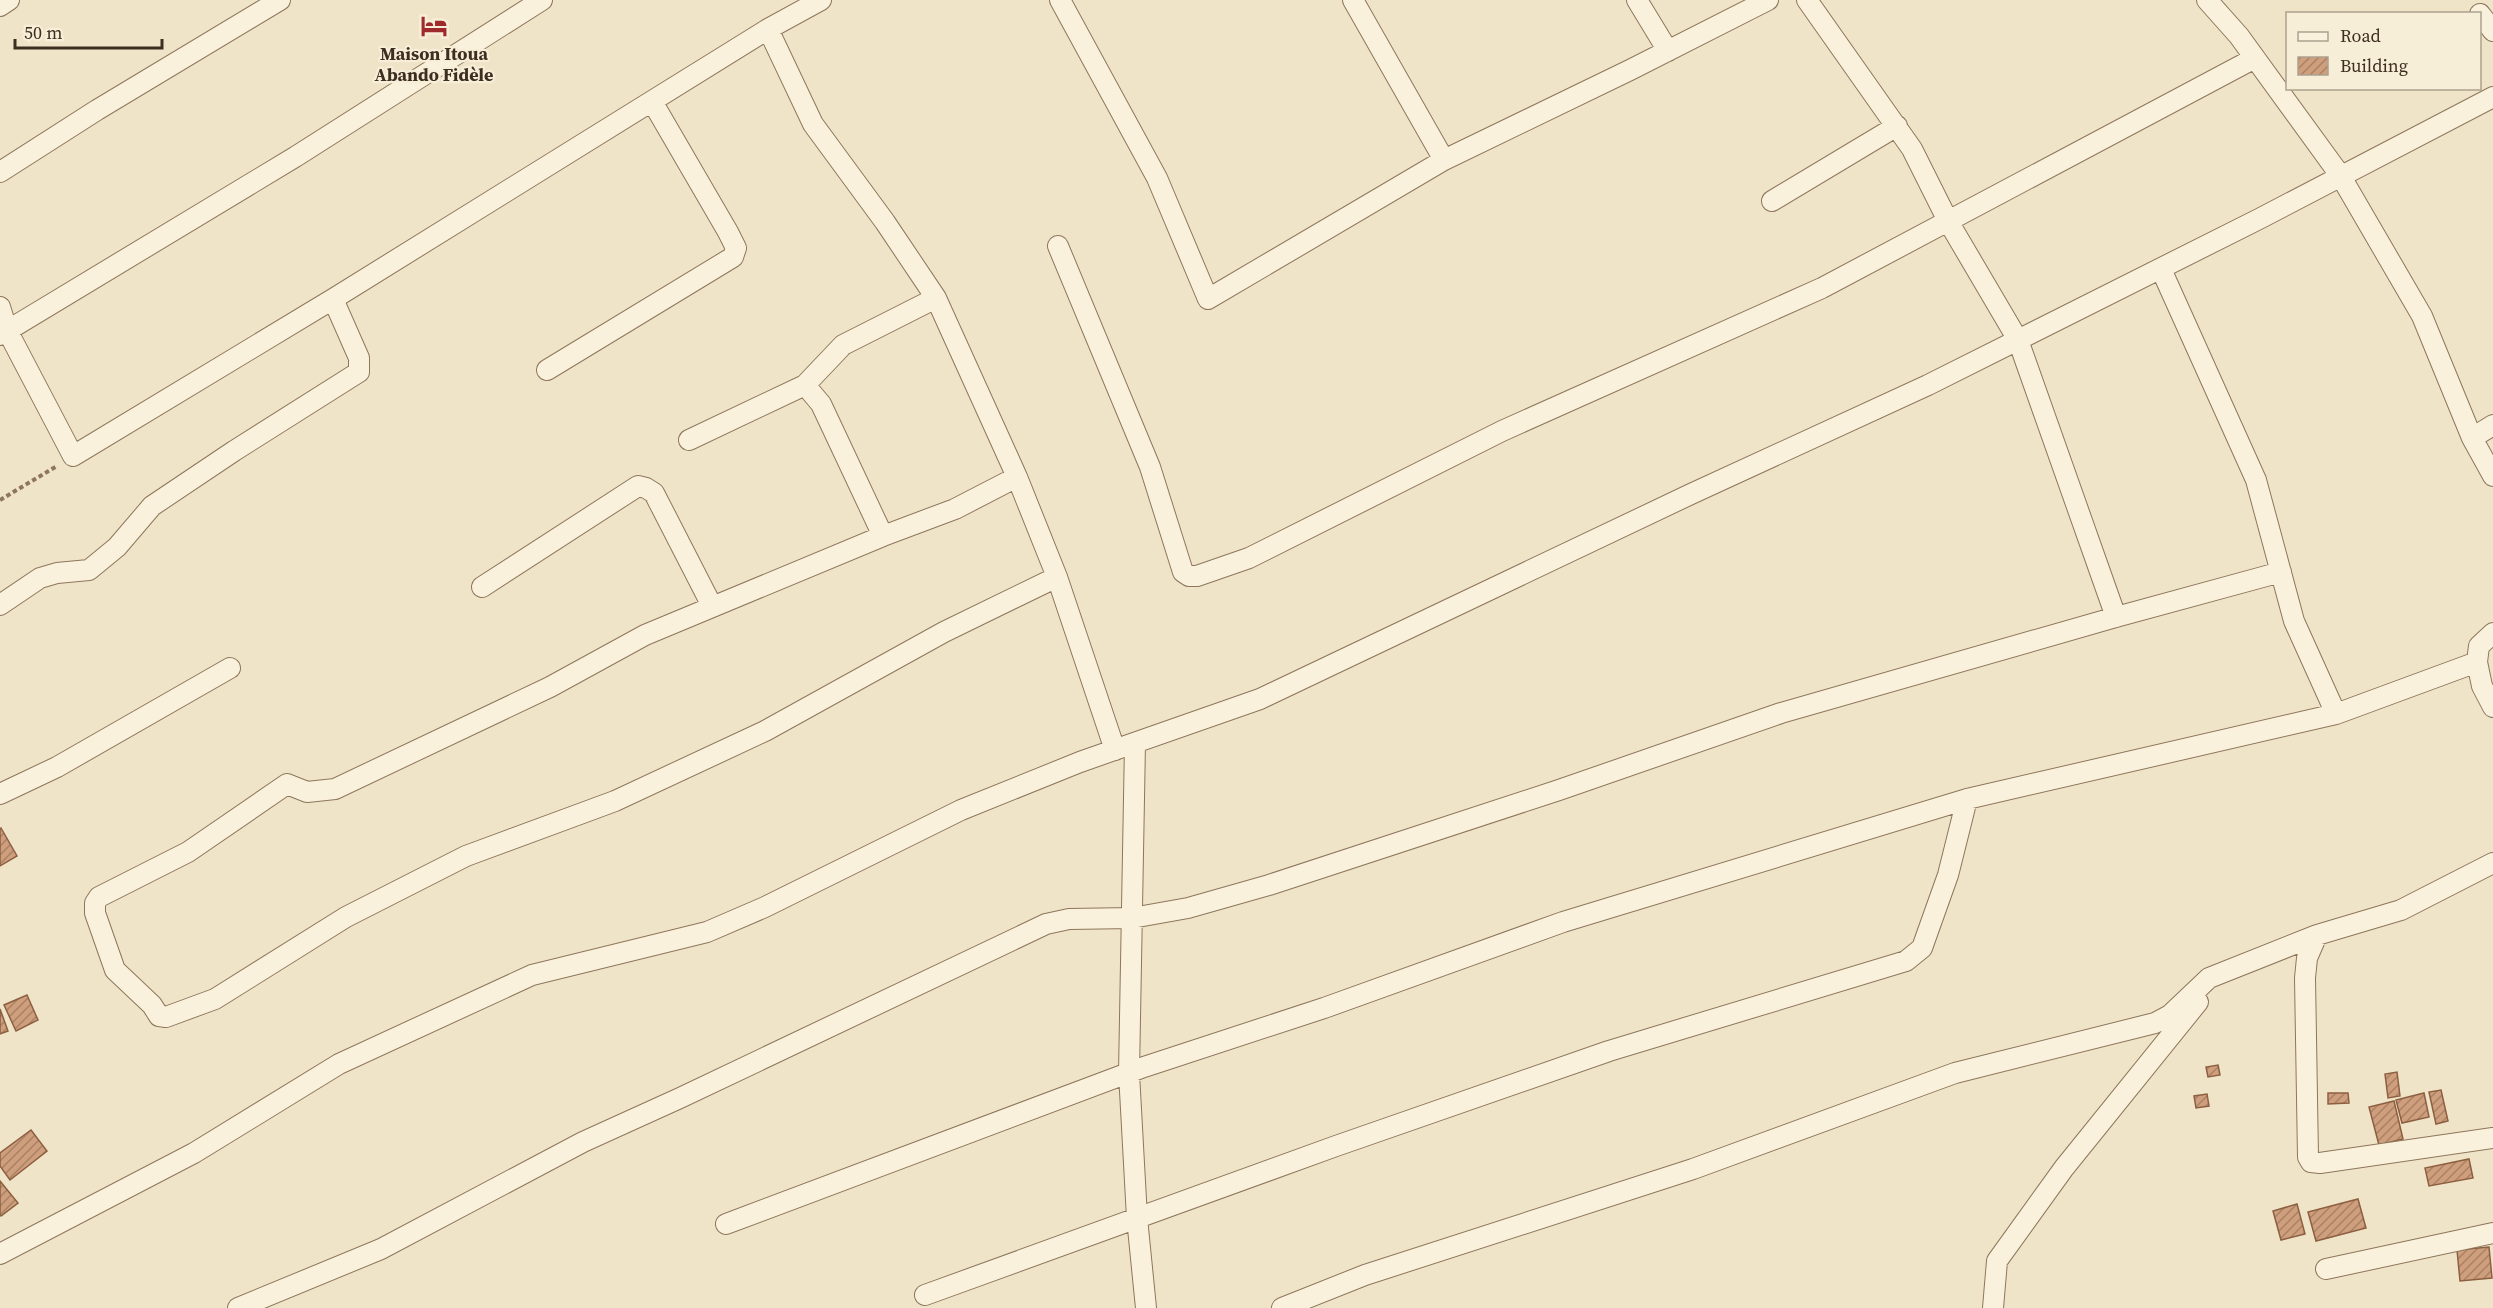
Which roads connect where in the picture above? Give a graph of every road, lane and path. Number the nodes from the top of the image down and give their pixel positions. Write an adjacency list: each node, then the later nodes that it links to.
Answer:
1 (9, 0): 12 (street)
2 (280, 0): 23 (street)
3 (542, 0): 32 (street)
4 (821, 0): 15 (street)
5 (1060, 0): 22 (street)
6 (1353, 0): 22 (street)
7 (1637, 0): 17 (street)
8 (1768, 0): 17 (street)
9 (1807, 0): 21 (street)
10 (2207, 0): 18 (street)
11 (2468, 0): 13 (street)
12 (0, 6)
13 (2477, 12)
14 (2481, 16): 16 (street)
15 (768, 29): 20 (street); 29 (street)
16 (2493, 31)
17 (1668, 51): 22 (street)
18 (2255, 58): 24 (street); 26 (street)
19 (2493, 97): 24 (street)
20 (653, 103): 30 (street); 34 (street)
21 (1897, 126): 25 (street); 26 (street)
22 (1444, 160)
23 (0, 172)
24 (2340, 175): 28 (street); 37 (street)
25 (1772, 201)
26 (1948, 221): 27 (street); 33 (street)
27 (1058, 246)
28 (2161, 269): 33 (street); 44 (street)
29 (936, 298): 35 (street); 41 (street)
30 (333, 300): 39 (street); 47 (street)
31 (0, 307): 32 (street)
32 (4, 332): 39 (street)
33 (2018, 340): 49 (street); 55 (street)
34 (547, 370)
35 (805, 385): 38 (street); 43 (street)
36 (2493, 424): 37 (street)
37 (2472, 438): 40 (street)
38 (689, 440)
39 (73, 456): 42 (path)
40 (2493, 476)
41 (1017, 477): 43 (street); 45 (street)
42 (0, 500)
43 (883, 536): 48 (street)
44 (2281, 572): 49 (street); 54 (street)
45 (1058, 577): 48 (street); 56 (street)
46 (482, 587): 48 (street)
47 (0, 605)
48 (712, 606)
49 (2116, 616): 60 (street)
50 (2493, 633): 51 (street)
51 (2477, 662): 53 (street); 54 (street)
52 (230, 668): 57 (street)
53 (2493, 707)
54 (2336, 714): 58 (street)
55 (1135, 743): 56 (street); 60 (street)
56 (1115, 750): 68 (street)
57 (0, 794)
58 (1967, 799): 63 (street); 65 (street)
59 (2493, 863): 61 (street)
60 (1132, 918): 63 (street); 73 (street)
61 (2317, 935): 62 (street); 64 (street)
62 (2222, 972): 75 (street); 76 (street)
63 (1129, 1073): 65 (street); 66 (street)
64 (2493, 1138)
65 (1137, 1218): 72 (street); 74 (street)
66 (726, 1224)
67 (2493, 1233): 70 (street)
68 (19, 1243): 69 (street); 71 (street)
69 (0, 1254)
70 (2326, 1269)
71 (0, 1271)
72 (925, 1296)
73 (238, 1308)
74 (1146, 1308)
75 (1282, 1308)
76 (1993, 1308)

